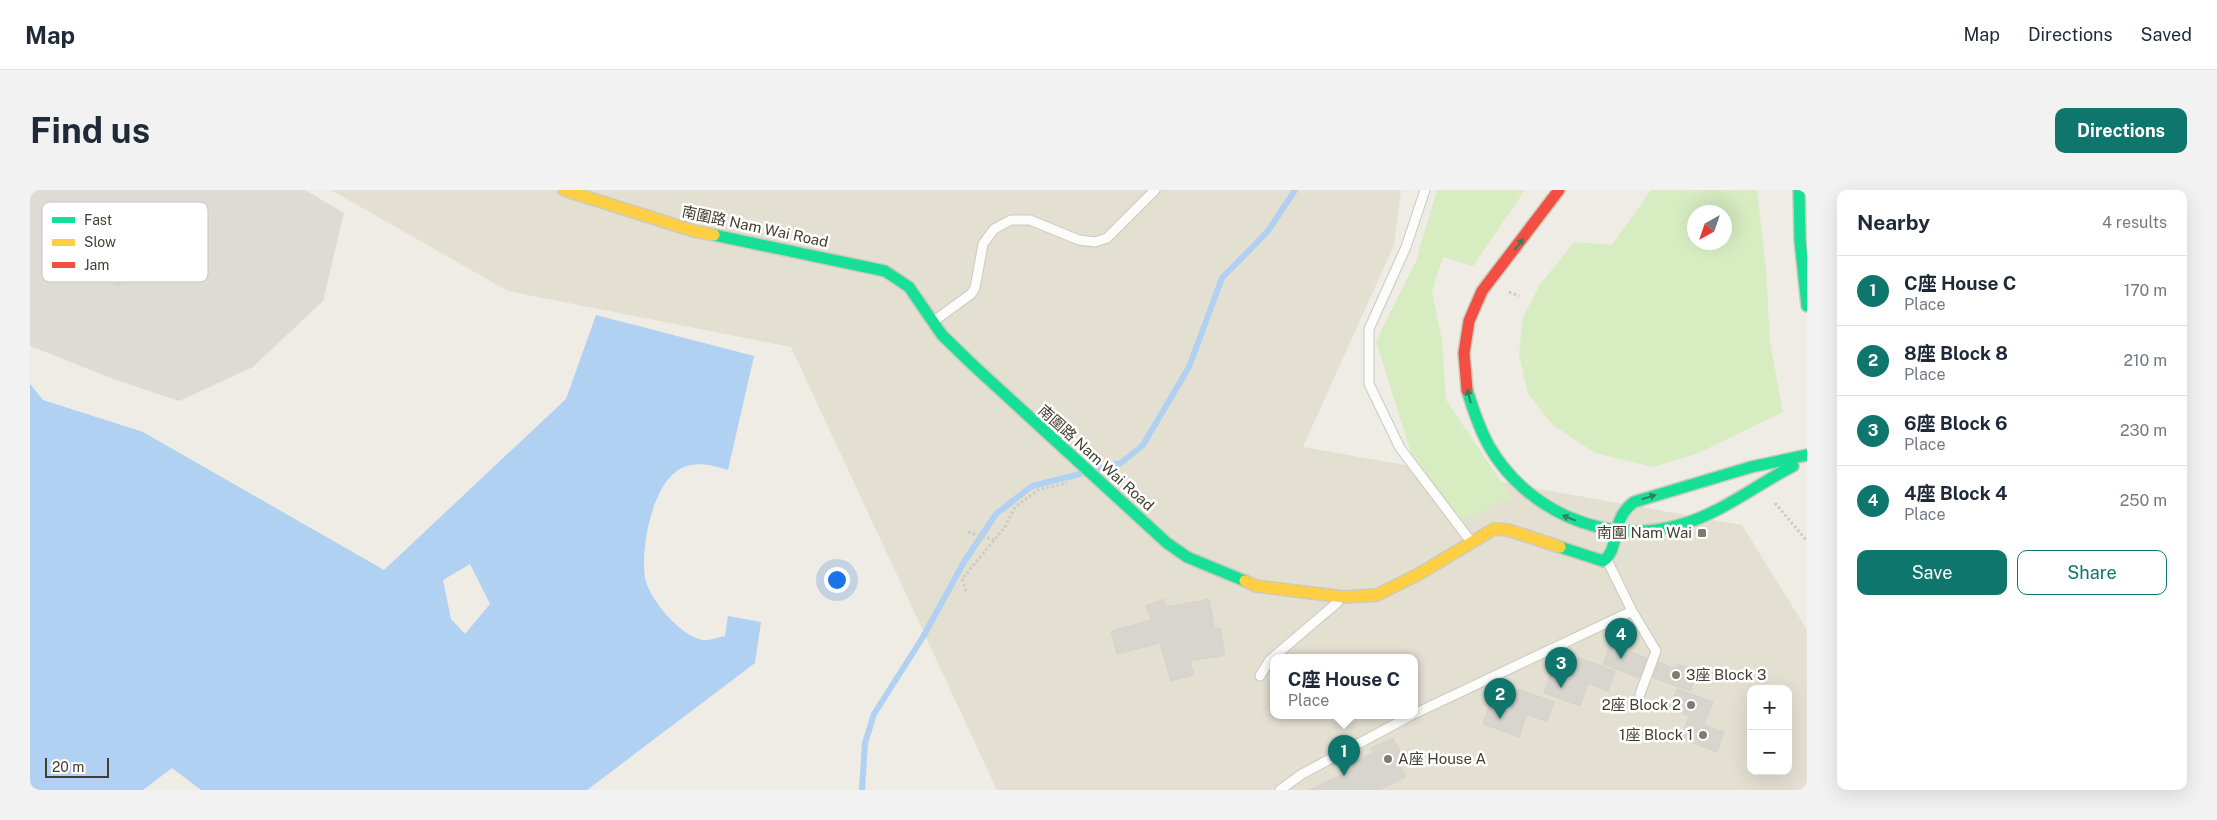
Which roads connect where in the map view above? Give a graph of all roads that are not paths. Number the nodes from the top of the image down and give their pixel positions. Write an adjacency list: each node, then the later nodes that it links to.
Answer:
1 (564, 190): 7 (street, 南圍路 Nam Wai Road)
2 (1154, 190): 7 (lane)
3 (1425, 190): 11 (lane)
4 (1559, 190): 10 (street, one-way to 4)
5 (1799, 190): 6 (street)
6 (1807, 306)
7 (931, 323): 13 (street, 南圍路 Nam Wai Road)
8 (1807, 455): 10 (street, one-way to 8)
9 (1807, 459): 10 (street)
10 (1616, 529): 12 (street)
11 (1470, 541): 12 (street, 南圍路 Nam Wai Road); 13 (street, 南圍路 Nam Wai Road)
12 (1606, 559): 14 (lane)
13 (1344, 597): 15 (lane)
14 (1632, 610): 18 (lane); 19 (lane)
15 (1277, 654)
16 (1270, 660): 17 (lane)
17 (1260, 676)
18 (1640, 694)
19 (1418, 712)
20 (1403, 719): 21 (lane)
21 (1280, 790)

